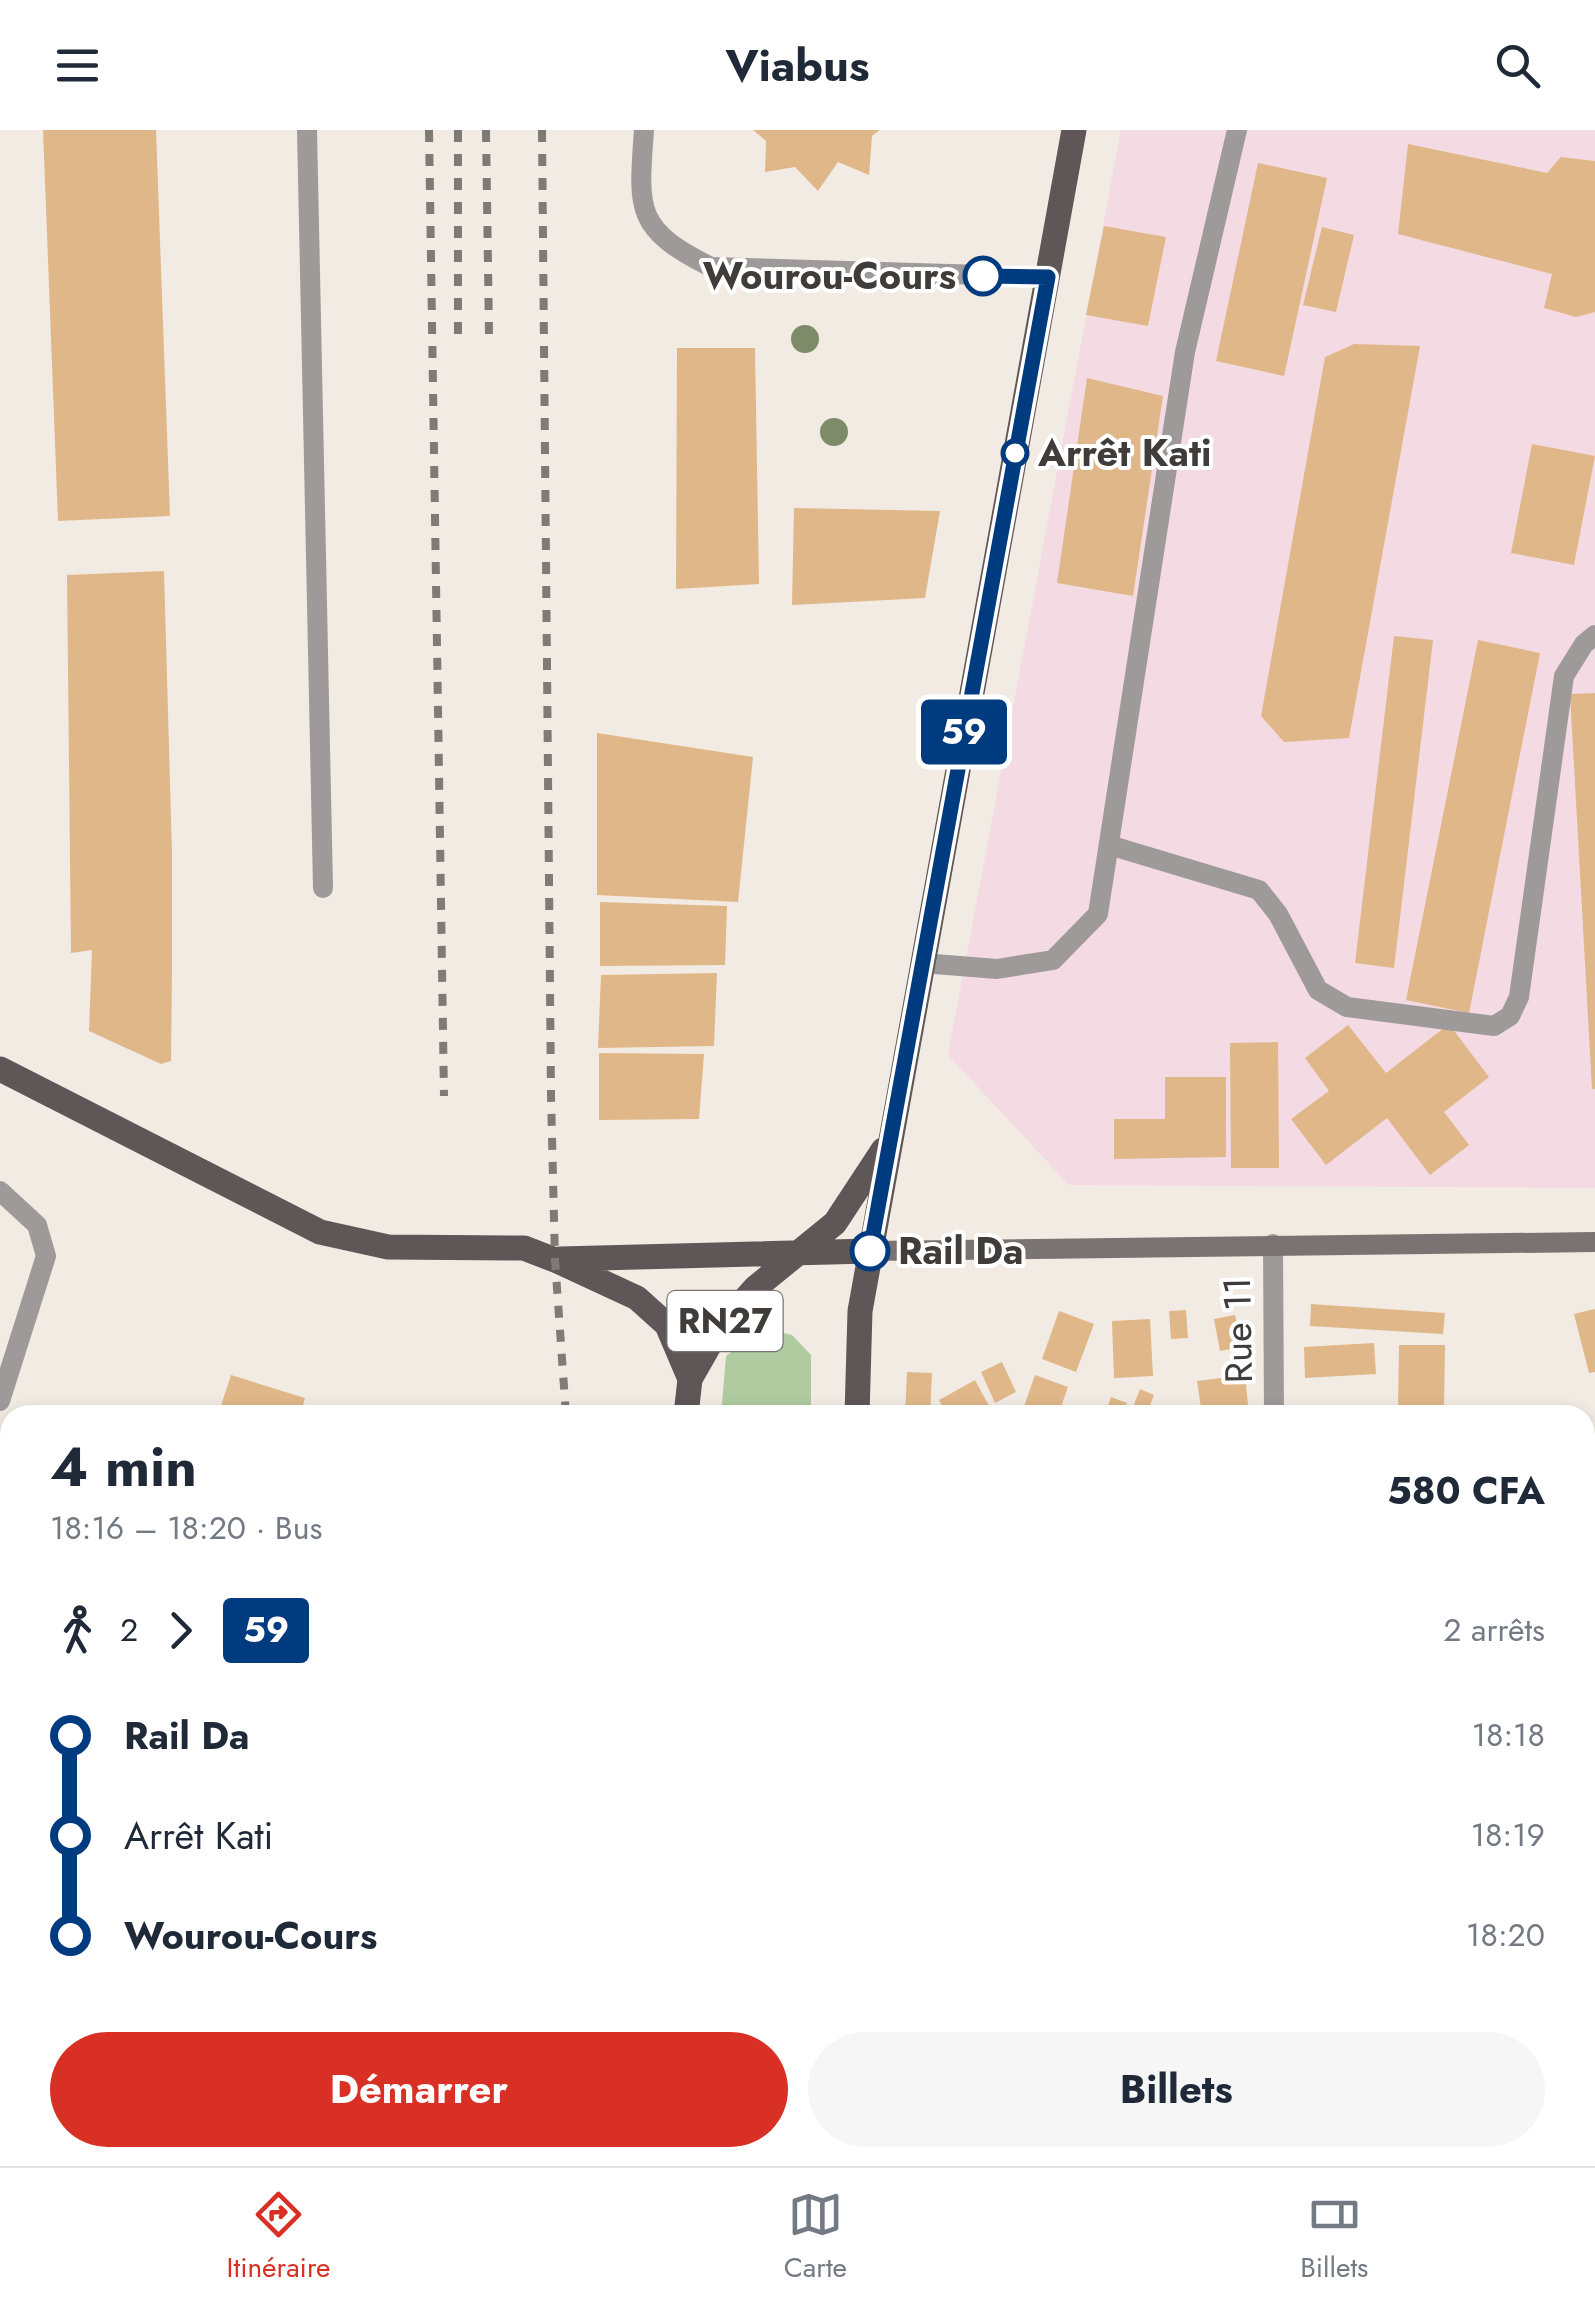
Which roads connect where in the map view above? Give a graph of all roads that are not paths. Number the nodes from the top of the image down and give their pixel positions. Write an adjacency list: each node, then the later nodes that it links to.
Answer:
1 (307, 130): 8 (street)
2 (644, 130): 5 (street)
3 (1074, 130): 5 (main road)
4 (1237, 130): 7 (street)
5 (1048, 277): 9 (main road)
6 (1595, 635): 7 (street)
7 (1108, 845): 9 (street)
8 (322, 888)
9 (922, 963): 11 (main road)
10 (0, 1068): 17 (main road)
11 (891, 1137): 15 (main road); 16 (main road)
12 (0, 1190): 19 (street)
13 (1595, 1242): 14 (main road)
14 (1272, 1244): 16 (main road); 22 (street, Rue 11)
15 (801, 1250): 16 (main road); 17 (main road); 18 (main road, RN27)
16 (870, 1251): 21 (main road)
17 (556, 1260): 18 (main road)
18 (690, 1380): 20 (main road, RN27)
19 (0, 1400)
20 (687, 1405)
21 (857, 1405)
22 (1274, 1405)

